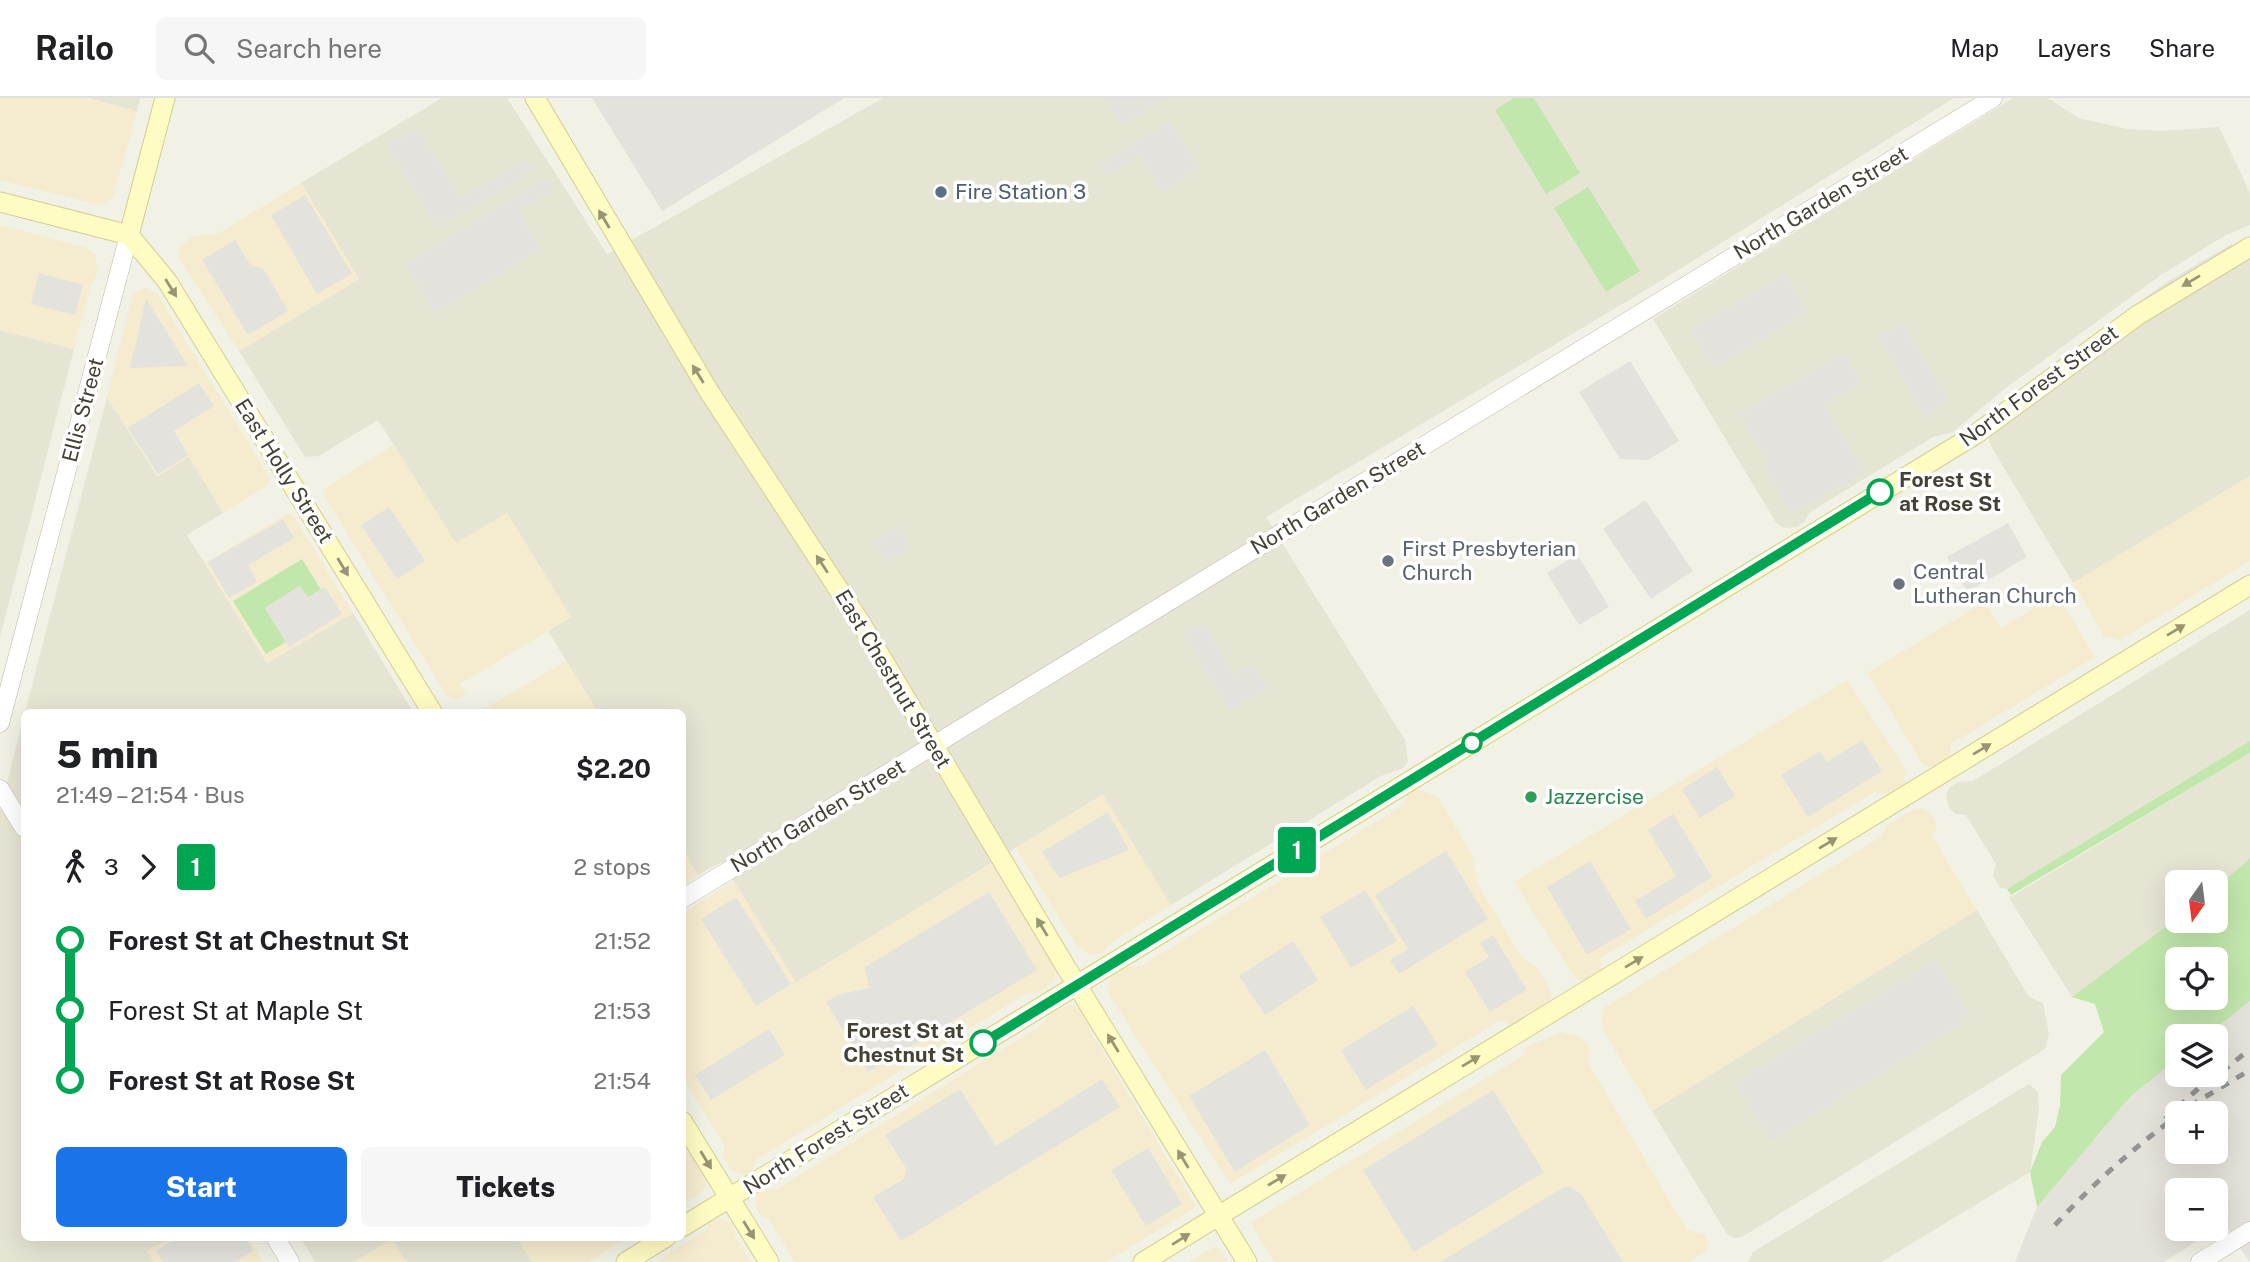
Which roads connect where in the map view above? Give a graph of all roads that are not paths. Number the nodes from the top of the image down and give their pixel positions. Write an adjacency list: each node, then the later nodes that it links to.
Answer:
1 (165, 98): 5 (main road, Ellis Street)
2 (535, 98): 10 (main road, East Chestnut Street, one-way to 2)
3 (1993, 98): 10 (street, North Garden Street)
4 (0, 202): 5 (main road)
5 (129, 235): 8 (main road, East Holly Street, one-way to 8); 9 (street, Ellis Street)
6 (2250, 247): 14 (main road, North Forest Street, one-way to 14)
7 (2250, 584): 17 (main road, one-way to 7)
8 (430, 709)
9 (0, 723)
10 (934, 745): 13 (street, North Garden Street); 14 (main road, East Chestnut Street, one-way to 10)
11 (0, 789): 12 (street)
12 (21, 823)
13 (686, 896)
14 (1077, 985): 16 (main road, North Forest Street); 17 (main road, East Chestnut Street, one-way to 14)
15 (686, 1127): 16 (main road, one-way to 16)
16 (730, 1198): 18 (main road, North Forest Street); 25 (main road, one-way to 25)
17 (1219, 1216): 26 (main road, one-way to 17); 27 (main road, East Chestnut Street)
18 (686, 1225)
19 (2250, 1231): 22 (street)
20 (277, 1241): 23 (street)
21 (660, 1241): 24 (main road)
22 (2221, 1257): 28 (street)
23 (290, 1262)
24 (626, 1262)
25 (769, 1262)
26 (1143, 1262)
27 (1247, 1262)
28 (2200, 1262)

